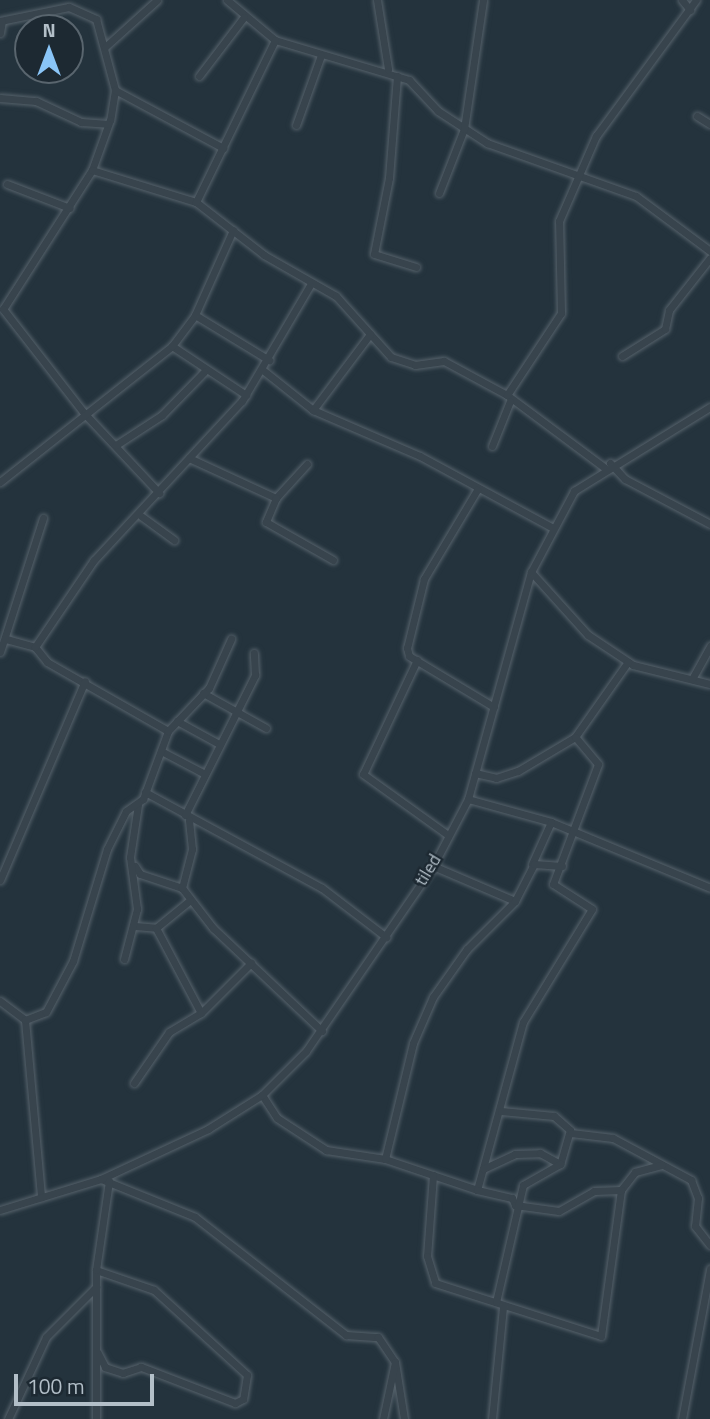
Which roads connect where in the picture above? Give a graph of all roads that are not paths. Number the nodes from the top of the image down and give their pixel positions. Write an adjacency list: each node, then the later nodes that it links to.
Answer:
1 (84, 0): 8 (street)
2 (157, 0): 14 (street)
3 (227, 0): 10 (street)
4 (377, 0): 16 (street)
5 (483, 0): 25 (street)
6 (682, 0): 9 (street)
7 (696, 0): 9 (street)
8 (83, 9): 11 (street); 14 (street)
9 (690, 10): 28 (street)
10 (244, 17): 13 (street); 17 (street)
11 (1, 21): 12 (street)
12 (0, 33)
13 (275, 40): 15 (street); 26 (street)
14 (105, 47): 19 (street)
15 (321, 55): 16 (street); 24 (street)
16 (388, 69): 18 (street)
17 (199, 76)
18 (397, 76): 25 (street); 36 (street)
19 (115, 90): 22 (street); 26 (street)
20 (0, 98): 22 (street)
21 (697, 116): 23 (street)
22 (108, 124): 27 (street)
23 (710, 124)
24 (296, 125)
25 (464, 129): 28 (street); 30 (street)
26 (223, 148): 31 (street)
27 (92, 170): 31 (street); 32 (street)
28 (578, 178): 34 (street); 46 (street)
29 (8, 184): 32 (street)
30 (439, 193)
31 (195, 202): 33 (street)
32 (70, 208): 49 (street)
33 (233, 230): 37 (street); 38 (street)
34 (710, 251)
35 (710, 258): 41 (street)
36 (416, 267)
37 (310, 285): 39 (street); 42 (street)
38 (195, 314): 40 (street); 42 (street)
39 (370, 334): 46 (street); 48 (street)
40 (173, 346): 44 (street); 49 (street)
41 (622, 356)
42 (269, 360): 43 (street)
43 (264, 371): 45 (street); 48 (street)
44 (204, 372): 45 (street); 50 (street)
45 (246, 395): 52 (street)
46 (509, 398): 51 (street); 54 (street)
47 (710, 407): 54 (street, tiled)
48 (313, 410): 56 (street)
49 (84, 413): 50 (street); 55 (street)
50 (116, 445): 57 (street)
51 (492, 446)
52 (189, 458): 57 (street); 58 (street)
53 (307, 464): 58 (street)
54 (608, 466): 61 (street); 62 (street, tiled)
55 (0, 482)
56 (477, 490): 62 (street); 72 (street)
57 (159, 493): 59 (street)
58 (276, 498): 64 (street)
59 (141, 516): 63 (street); 69 (street)
60 (43, 518): 66 (street)
61 (710, 524)
62 (553, 528): 65 (street, tiled)
63 (174, 540)
64 (333, 559)
65 (531, 572): 73 (street); 78 (street, tiled)
66 (6, 639): 69 (street); 70 (street)
67 (231, 639): 77 (street)
68 (710, 646): 74 (street)
69 (35, 647): 75 (street)
70 (0, 652)
71 (254, 653): 79 (street)
72 (417, 660): 78 (street); 93 (street)
73 (628, 662): 74 (street); 83 (street)
74 (692, 679): 76 (street)
75 (85, 681): 82 (street); 98 (street)
76 (710, 684)
77 (203, 693): 79 (street); 80 (street)
78 (494, 707): 86 (street, tiled)
79 (235, 711): 81 (street); 84 (street)
80 (177, 720): 82 (street); 84 (street)
81 (267, 728)
82 (168, 731): 85 (street)
83 (575, 737): 86 (street); 92 (street)
84 (219, 744): 87 (street)
85 (163, 752): 87 (street); 88 (street)
86 (475, 773): 89 (street, tiled)
87 (205, 774): 90 (street)
88 (144, 796): 90 (street); 94 (street); 110 (street)
89 (468, 799): 91 (street); 93 (street, tiled)
90 (187, 817): 99 (street); 105 (street)
91 (551, 822): 92 (street); 97 (street)
92 (574, 831): 96 (street); 100 (street)
93 (448, 835): 95 (street, tiled)
94 (135, 866): 99 (street); 103 (street)
95 (433, 866): 102 (street); 105 (street, tiled)
96 (562, 866): 97 (street); 114 (street)
97 (526, 873): 102 (street)
98 (0, 880)
99 (182, 888): 101 (street)
100 (710, 888)
101 (189, 901): 104 (street); 107 (street)
102 (515, 901): 116 (street)
103 (135, 926): 104 (street); 106 (street)
104 (156, 928): 109 (street)
105 (386, 937): 111 (street, tiled)
106 (124, 959)
107 (251, 964): 109 (street); 111 (street)
108 (1, 1003): 110 (street)
109 (201, 1013): 112 (street)
110 (25, 1020): 124 (street)
111 (322, 1031): 113 (street, tiled)
112 (134, 1083)
113 (262, 1095): 116 (street); 121 (street, tiled)
114 (501, 1111): 115 (street); 119 (street)
115 (570, 1133): 117 (street); 118 (street)
116 (385, 1158): 120 (street)
117 (560, 1164): 119 (street); 125 (street)
118 (662, 1165): 123 (street); 127 (street)
119 (483, 1170): 122 (street)
120 (433, 1175): 122 (street); 132 (street)
121 (105, 1180): 124 (street, tiled); 129 (street); 134 (street)
122 (477, 1190): 125 (street)
123 (621, 1190): 125 (street); 132 (street)
124 (41, 1197): 126 (street, tiled)
125 (515, 1205): 132 (street)
126 (0, 1210)
127 (710, 1245)
128 (710, 1269): 131 (street)
129 (96, 1270): 130 (street); 133 (street)
130 (96, 1287): 133 (street); 135 (street)
131 (708, 1292): 140 (street)
132 (499, 1304): 139 (street)
133 (98, 1353): 136 (street)
134 (395, 1362): 137 (street); 138 (street)
135 (8, 1419)
136 (96, 1419)
137 (383, 1419)
138 (404, 1419)
139 (492, 1419)
140 (682, 1419)

